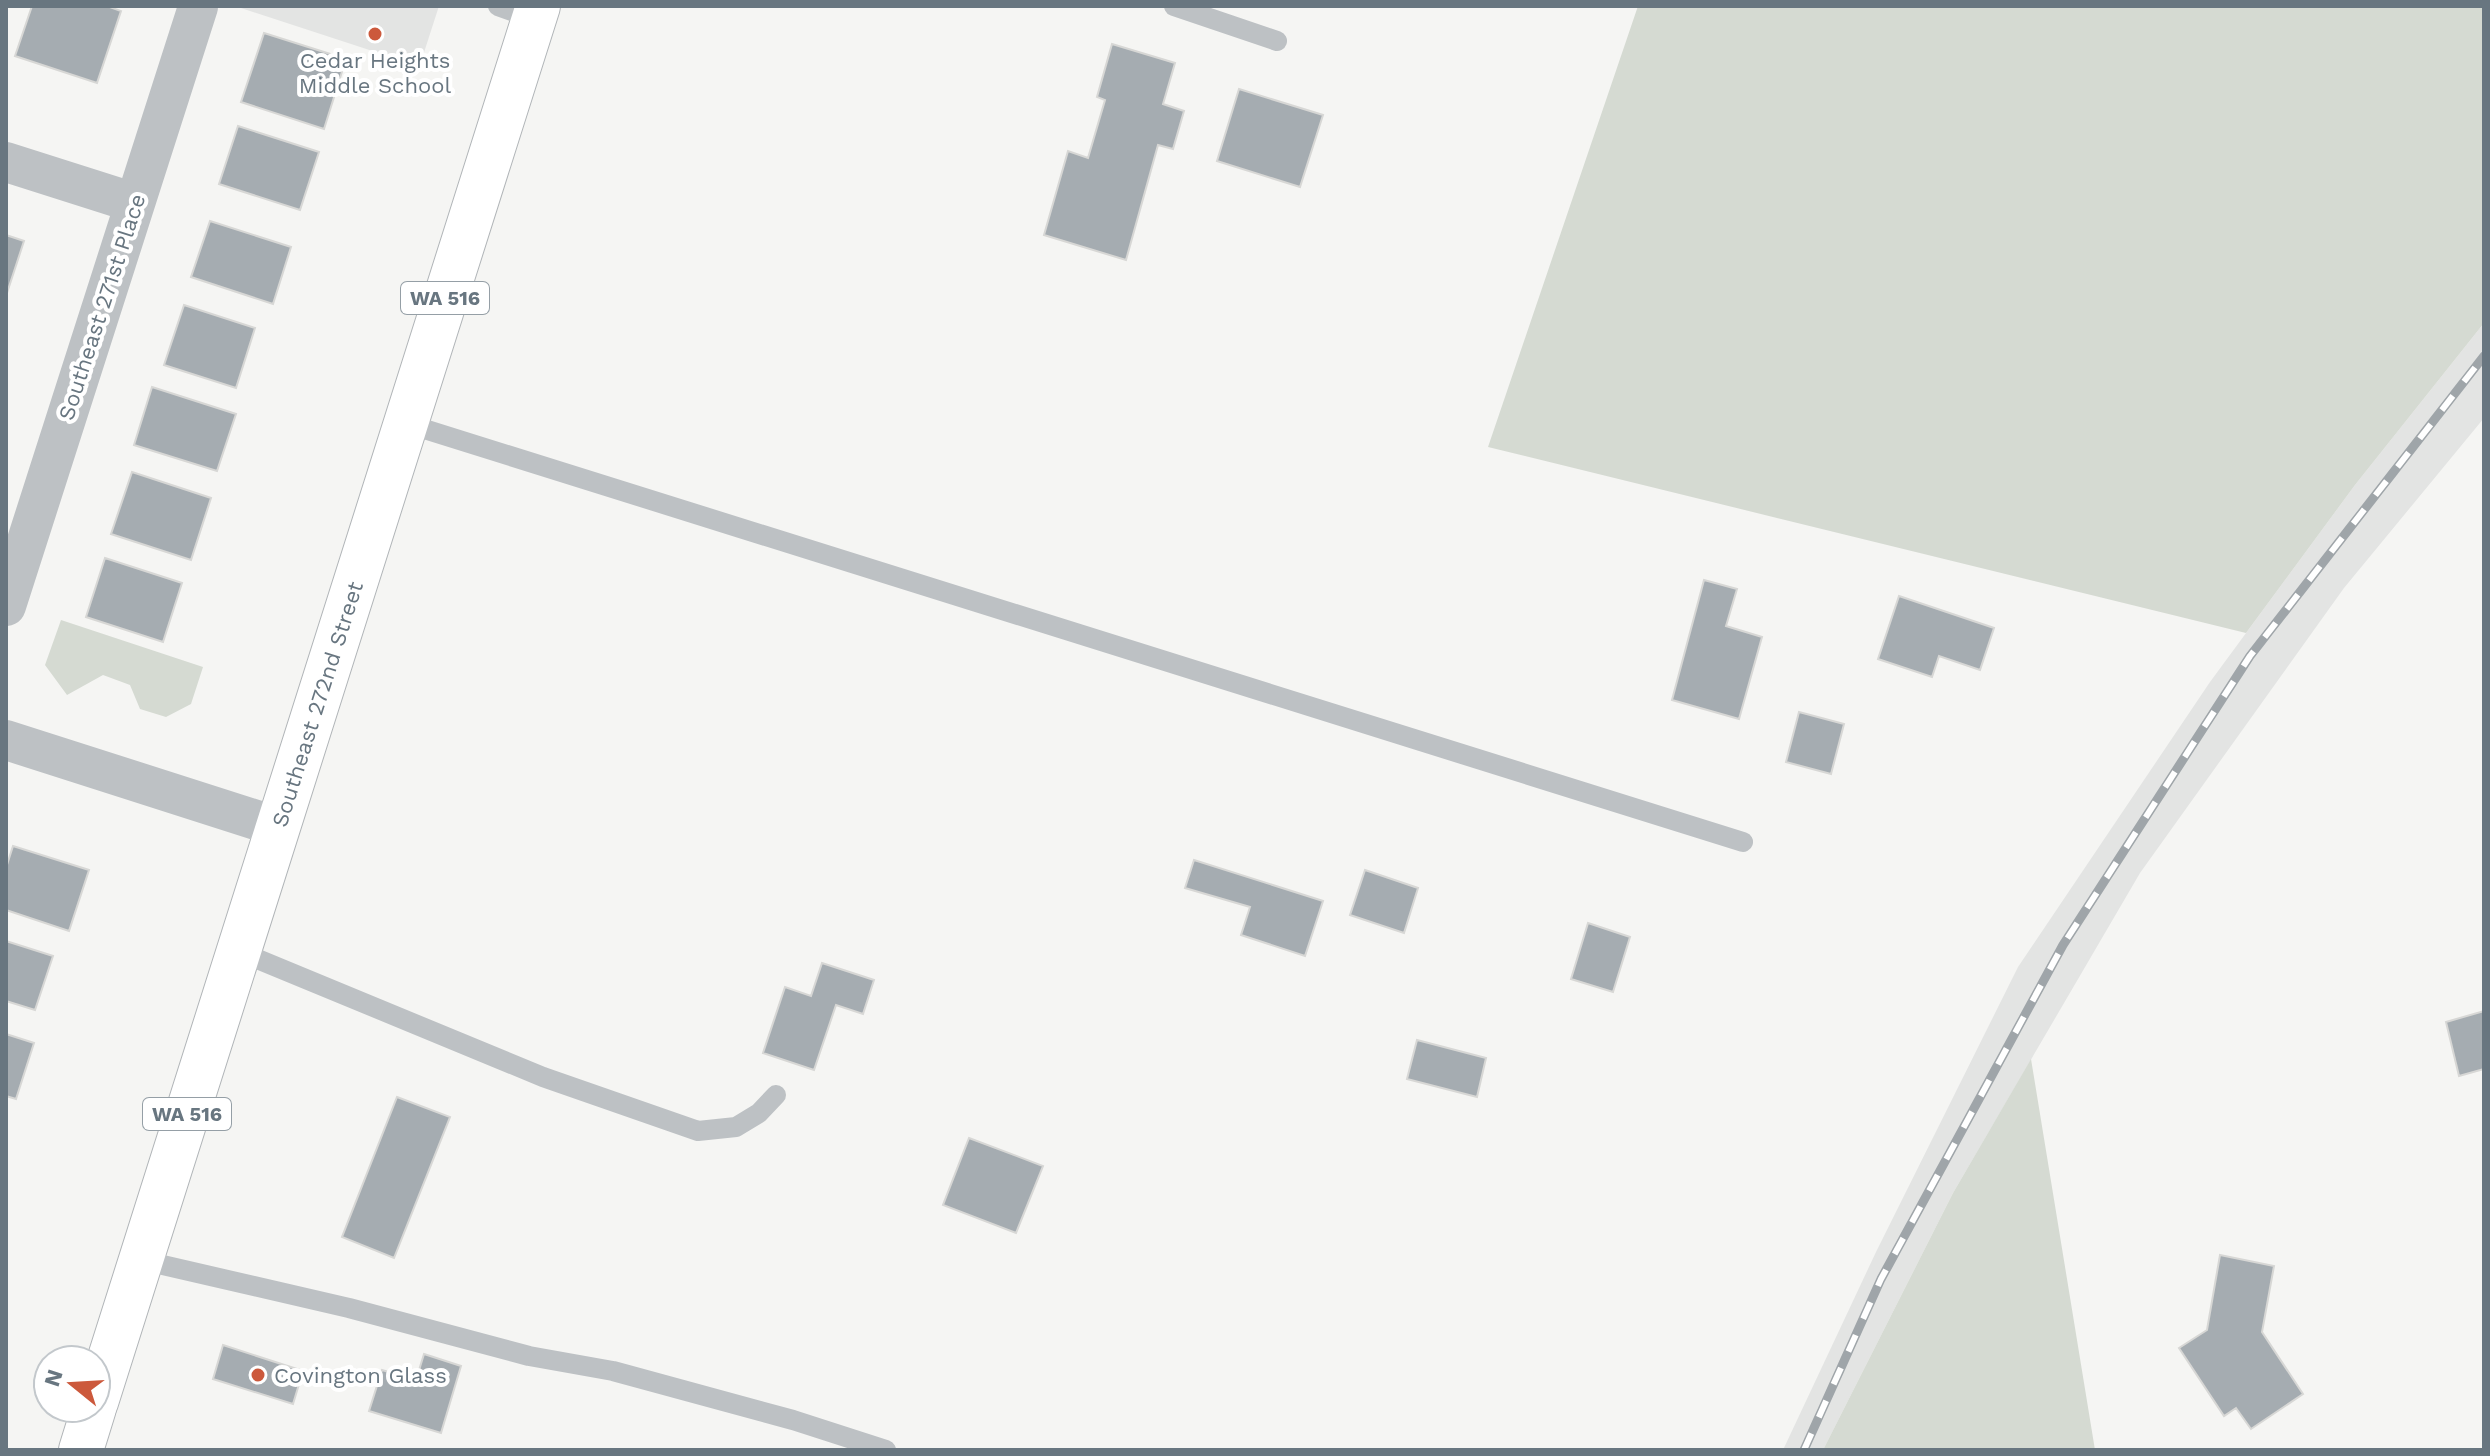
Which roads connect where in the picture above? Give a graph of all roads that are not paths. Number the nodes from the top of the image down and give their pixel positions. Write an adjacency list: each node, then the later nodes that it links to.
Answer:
1 (1174, 6): 4 (lane)
2 (198, 7): 6 (street, Southeast 271st Place)
3 (524, 10): 7 (main road, Southeast 272nd Street / WA 516)
4 (1277, 41)
5 (6, 162): 6 (street)
6 (135, 203): 8 (street, Southeast 271st Place)
7 (405, 423): 10 (main road, Southeast 272nd Street / WA 516); 11 (lane)
8 (6, 606)
9 (6, 740): 10 (street)
10 (278, 827): 12 (main road, Southeast 272nd Street / WA 516)
11 (1743, 842)
12 (238, 951): 13 (lane); 14 (main road, Southeast 272nd Street / WA 516)
13 (776, 1095)
14 (141, 1260): 15 (main road, Southeast 272nd Street / WA 516); 18 (lane)
15 (112, 1352)
16 (89, 1424): 17 (main road)
17 (81, 1450)
18 (886, 1450)

